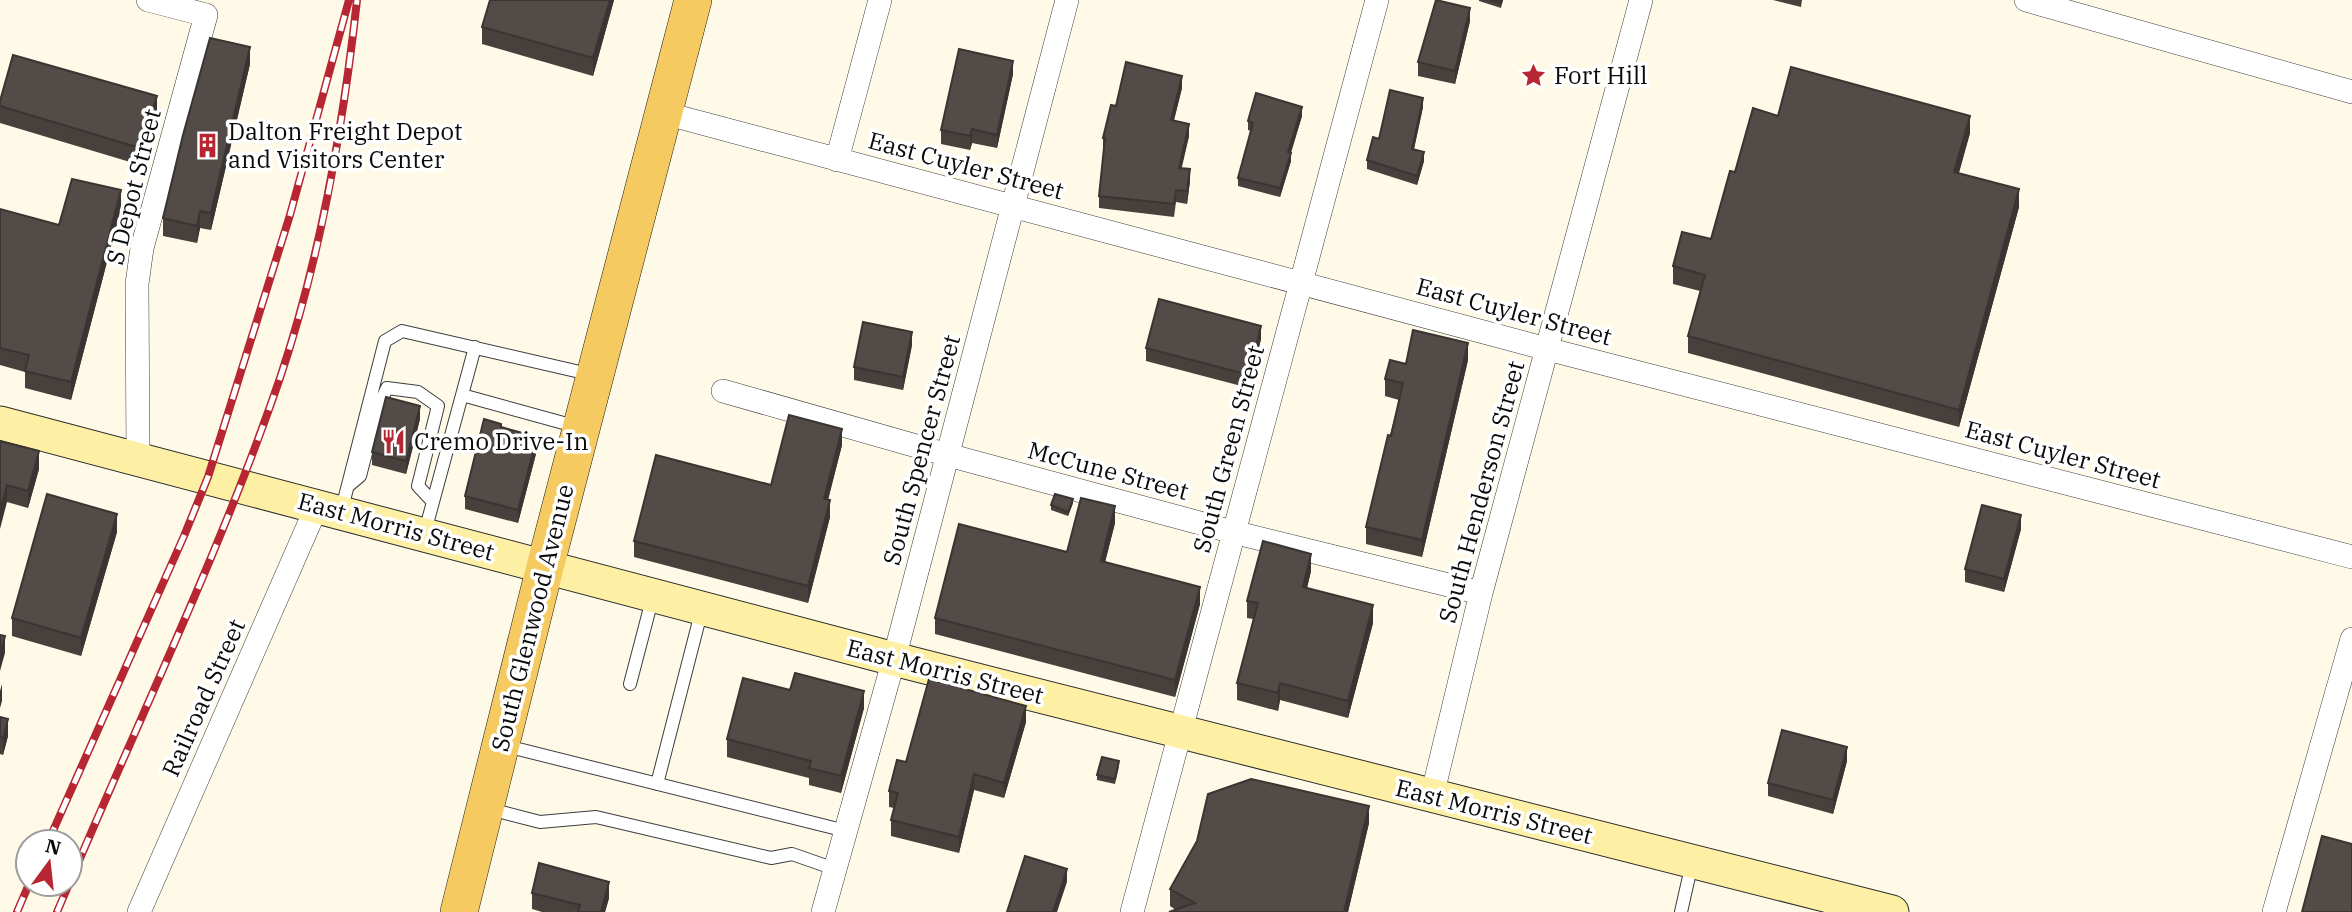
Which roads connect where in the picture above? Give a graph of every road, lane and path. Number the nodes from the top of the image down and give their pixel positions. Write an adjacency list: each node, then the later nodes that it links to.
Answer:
1 (148, 0): 21 (street, S Depot Street)
2 (693, 0): 9 (main road, South Glenwood Avenue)
3 (880, 0): 10 (street)
4 (1067, 0): 11 (street, South Spencer Street)
5 (1377, 0): 12 (street, South Green Street)
6 (1641, 0): 14 (street, South Henderson Street)
7 (2026, 0): 8 (street)
8 (2352, 92)
9 (664, 113): 10 (street, East Cuyler Street); 15 (main road, South Glenwood Avenue)
10 (837, 160): 11 (street, East Cuyler Street)
11 (1014, 205): 12 (street, East Cuyler Street); 20 (street, South Spencer Street)
12 (1302, 283): 14 (street, East Cuyler Street); 24 (street, South Green Street)
13 (475, 346): 15 (lane); 17 (lane); 22 (lane)
14 (1547, 349): 26 (street, East Cuyler Street); 28 (street, South Henderson Street)
15 (596, 375): 19 (main road, South Glenwood Avenue)
16 (723, 391): 20 (street, McCune Street)
17 (462, 395): 19 (lane); 23 (lane)
18 (0, 423): 21 (main road, East Morris Street)
19 (582, 429): 27 (main road, South Glenwood Avenue)
20 (948, 455): 24 (street, McCune Street); 32 (street, South Spencer Street)
21 (138, 459): 22 (main road, East Morris Street)
22 (335, 501): 23 (lane); 25 (main road, East Morris Street); 43 (street, Railroad Street)
23 (433, 502): 25 (lane)
24 (1233, 532): 28 (street, McCune Street); 34 (street, South Green Street)
25 (424, 535): 27 (main road, East Morris Street)
26 (2352, 557)
27 (545, 567): 29 (main road, East Morris Street); 35 (main road, South Glenwood Avenue)
28 (1481, 593): 37 (street, South Henderson Street)
29 (653, 596): 30 (main road, East Morris Street); 33 (lane)
30 (702, 608): 32 (main road, East Morris Street); 36 (lane)
31 (2352, 639): 48 (street)
32 (894, 659): 34 (main road, East Morris Street); 39 (street, South Spencer Street)
33 (630, 684)
34 (1181, 731): 37 (main road, East Morris Street); 46 (street, South Green Street)
35 (502, 745): 36 (lane); 38 (main road, South Glenwood Avenue)
36 (657, 784): 39 (lane)
37 (1432, 796): 40 (main road, East Morris Street)
38 (486, 808): 41 (lane); 44 (main road, South Glenwood Avenue)
39 (846, 831): 41 (street, South Spencer Street)
40 (1692, 863): 42 (main road, East Morris Street); 47 (lane)
41 (835, 869): 45 (street, South Spencer Street)
42 (1880, 910)
43 (139, 912)
44 (459, 912)
45 (823, 912)
46 (1132, 912)
47 (1681, 912)
48 (2274, 912)

